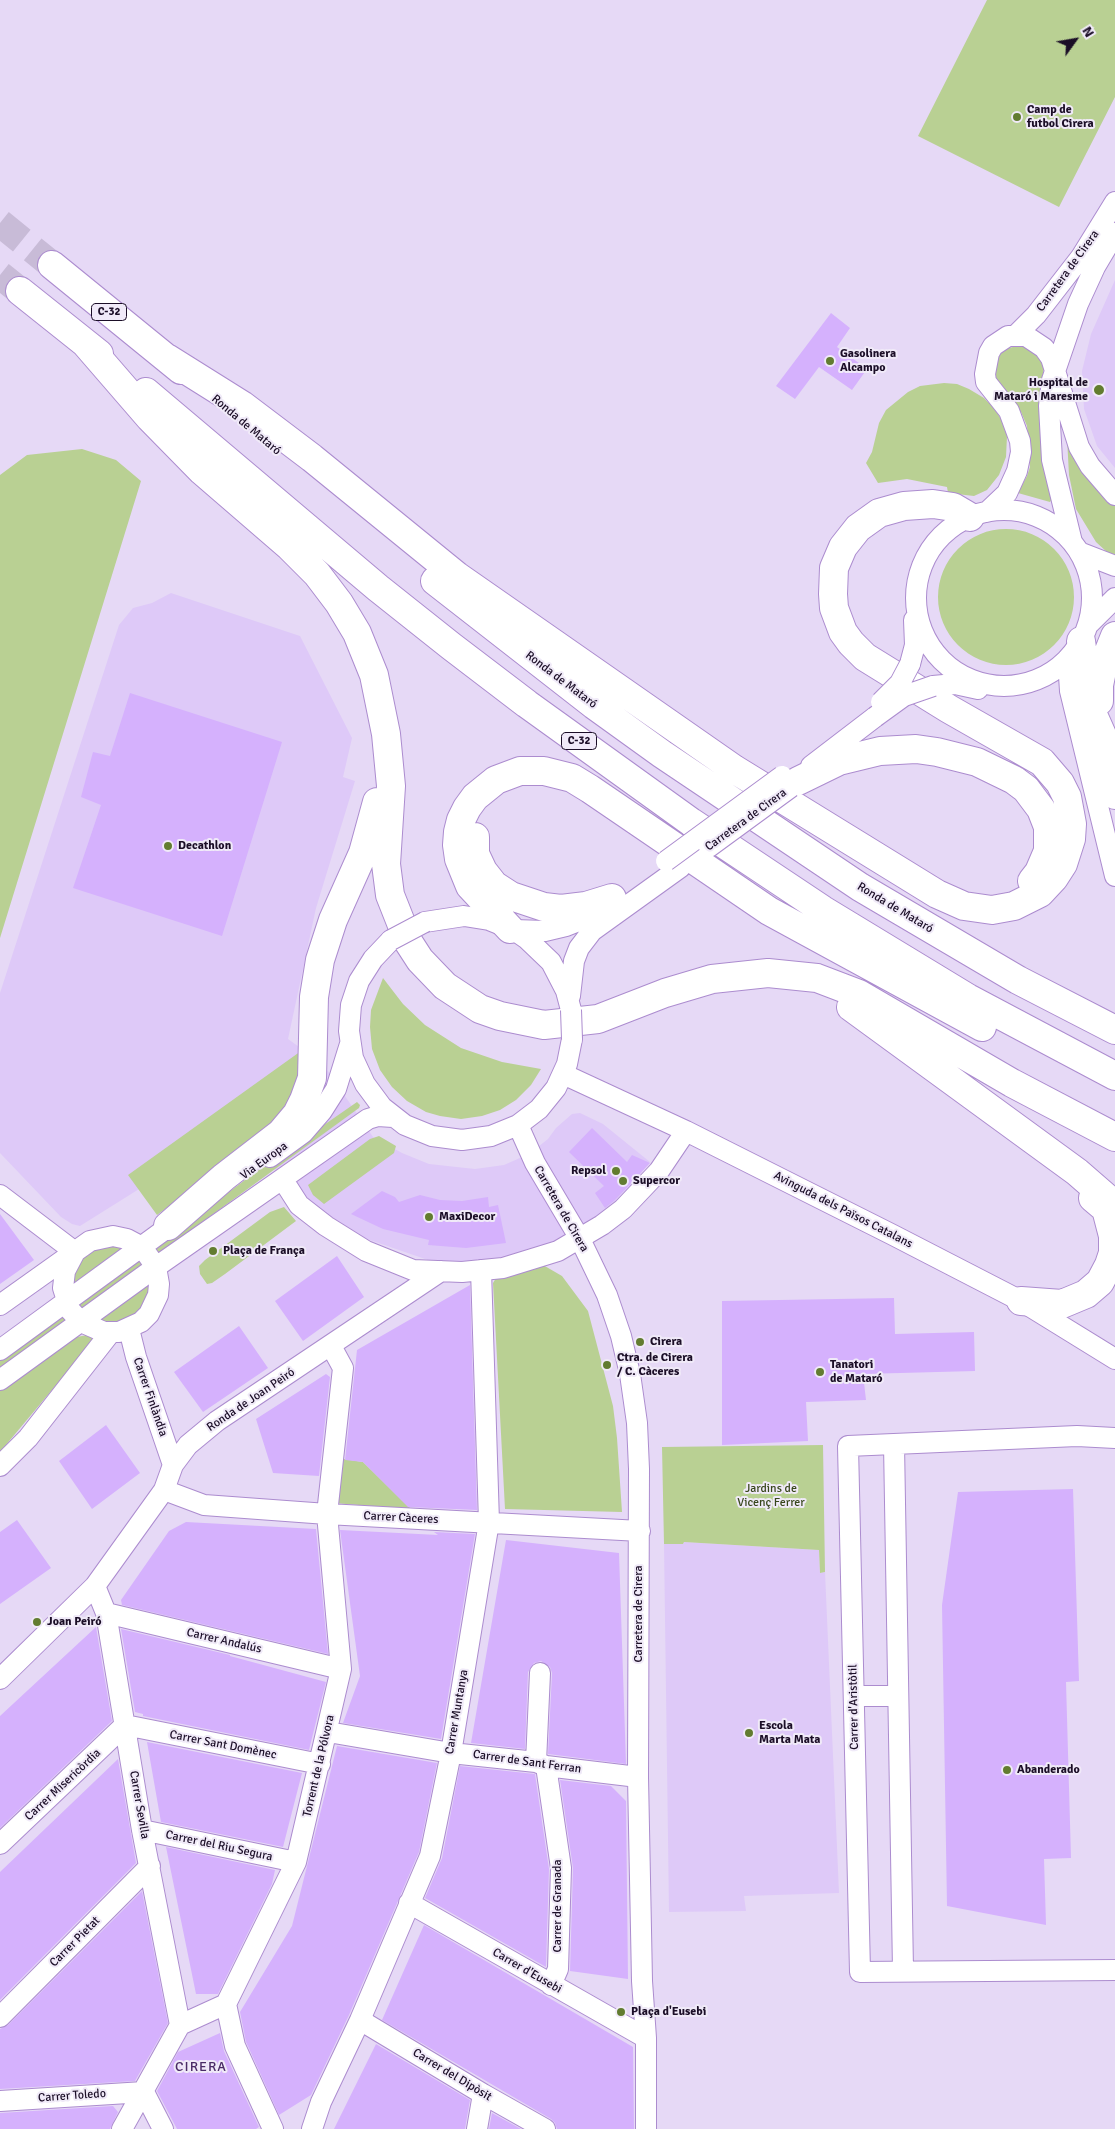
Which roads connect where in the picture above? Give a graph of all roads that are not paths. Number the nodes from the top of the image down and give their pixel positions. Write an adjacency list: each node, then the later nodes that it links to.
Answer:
1 (1115, 202): 5 (street, Carretera de Cirera)
2 (1115, 233): 8 (street, Carretera de Cirera)
3 (52, 266): 7 (highway, Ronda de Mataró / C-32)
4 (20, 291): 6 (highway, C-32)
5 (1016, 336): 8 (street); 10 (street, Carretera de Cirera)
6 (86, 344): 20 (highway); 34 (highway, C-32)
7 (166, 358): 21 (highway); 31 (highway, Ronda de Mataró / C-32)
8 (1055, 370): 9 (street); 11 (street, Carretera de Cirera)
9 (1115, 495)
10 (978, 515): 11 (street); 13 (street); 21 (highway)
11 (1076, 547): 12 (street); 16 (street)
12 (1115, 566)
13 (920, 573): 17 (street); 18 (street, Carretera de Cirera, bridge)
14 (1115, 598): 16 (street)
15 (1115, 636): 19 (highway)
16 (1079, 642): 17 (street); 19 (highway); 26 (street)
17 (1027, 684): 18 (street, Carretera de Cirera, bridge)
18 (871, 715): 22 (street, Carretera de Cirera)
19 (1102, 735): 23 (highway)
20 (388, 767): 29 (highway); 44 (highway)
21 (734, 769): 22 (highway)
22 (790, 781): 25 (street, Carretera de Cirera, bridge)
23 (1115, 795)
24 (628, 816): 27 (highway); 28 (highway); 35 (highway)
25 (674, 864): 27 (street, Carretera de Cirera); 30 (street, Carretera de Cirera)
26 (1115, 876)
27 (612, 898): 28 (street, Carretera de Cirera)
28 (512, 929): 30 (street); 32 (street, bridge)
29 (793, 976): 39 (highway); 40 (highway)
30 (571, 1009): 33 (street, bridge)
31 (1115, 1030)
32 (350, 1044): 36 (street); 44 (street, Via Europa)
33 (563, 1074): 37 (street); 38 (street, Avinguda dels Països Catalans)
34 (1115, 1076)
35 (1115, 1096)
36 (393, 1117): 37 (street); 41 (street, Via Europa)
37 (518, 1125): 45 (street, Carretera de Cirera)
38 (686, 1131): 45 (street); 52 (street, Avinguda dels Països Catalans)
39 (1115, 1137)
40 (1036, 1142): 43 (highway); 52 (highway)
41 (283, 1180): 48 (street, Via Europa); 50 (street)
42 (0, 1195): 47 (street)
43 (1115, 1210)
44 (168, 1226): 46 (street, Via Europa)
45 (580, 1239): 49 (street); 67 (street, Carretera de Cirera)
46 (142, 1248): 47 (street); 48 (street); 51 (street, Via Europa)
47 (75, 1252): 51 (street); 53 (street)
48 (156, 1267): 54 (street, Via Europa); 55 (street)
49 (481, 1270): 50 (street); 66 (street, Carrer Muntanya)
50 (441, 1271): 56 (street, Ronda de Joan Peiró)
51 (66, 1302): 54 (street); 57 (street, Via Europa)
52 (1022, 1302): 58 (street, Avinguda dels Països Catalans)
53 (0, 1306)
54 (81, 1322): 55 (street); 59 (street, Via Europa)
55 (120, 1331): 62 (street, Carrer Finlàndia); 63 (street)
56 (331, 1346): 62 (street, Ronda de Joan Peiró); 65 (street, Torrent de la Pólvora)
57 (0, 1350)
58 (1115, 1360)
59 (0, 1380)
60 (1115, 1438): 61 (street, Carrer d'Aristòtil)
61 (894, 1444): 73 (street, Carrer d'Aristòtil); 74 (street)
62 (174, 1465): 64 (street, Ronda de Joan Peiró)
63 (0, 1466)
64 (164, 1490): 65 (street, Carrer Càceres); 68 (street, Ronda de Joan Peiró)
65 (327, 1514): 66 (street, Carrer Càceres); 70 (street, Torrent de la Pólvora)
66 (489, 1522): 67 (street, Carrer Càceres); 77 (street, Carrer Muntanya)
67 (640, 1532): 80 (street, Carretera de Cirera)
68 (95, 1586): 69 (street, Carrer Sevilla); 72 (street, Ronda de Joan Peiró)
69 (106, 1613): 70 (street, Carrer Andalús); 75 (street, Carrer Sevilla)
70 (341, 1668): 76 (street, Torrent de la Pólvora)
71 (540, 1673): 79 (street, Carrer de Granada)
72 (0, 1679)
73 (854, 1696): 74 (street); 86 (street, Carrer d'Aristòtil)
74 (898, 1696): 86 (street)
75 (125, 1725): 78 (street, Carrer Sant Domènec); 81 (street, Carrer Sevilla); 82 (street, Carrer Misericòrdia)
76 (328, 1732): 77 (street, Carrer de Sant Ferran); 78 (street, Torrent de la Pólvora)
77 (451, 1753): 79 (street, Carrer de Sant Ferran); 85 (street, Carrer Muntanya)
78 (320, 1764): 83 (street, Torrent de la Pólvora)
79 (541, 1764): 80 (street, Carrer de Sant Ferran); 88 (street, Carrer de Granada)
80 (638, 1777): 93 (street, Carretera de Cirera)
81 (142, 1830): 83 (street, Carrer del Riu Segura); 84 (street, Carrer Sevilla)
82 (0, 1844)
83 (296, 1862): 89 (street, Torrent de la Pólvora)
84 (150, 1866): 90 (street, Carrer Pietat); 92 (street, Carrer Sevilla)
85 (409, 1903): 88 (street, Carrer d'Eusebi); 91 (street, Carrer Muntanya)
86 (903, 1970): 87 (street, Carrer d'Aristòtil)
87 (1115, 1970)
88 (551, 1985): 93 (street, Carrer d'Eusebi)
89 (226, 2004): 92 (street); 99 (street)
90 (0, 2017)
91 (360, 2020): 95 (street, Carrer del Dipòsit); 100 (street, Carrer Muntanya)
92 (180, 2025): 94 (street)
93 (646, 2038): 103 (street, Carretera de Cirera)
94 (144, 2092): 96 (street, Carrer Toledo); 97 (street); 98 (street)
95 (484, 2094): 101 (street); 102 (street, Carrer del Dipòsit)
96 (0, 2101)
97 (122, 2129)
98 (163, 2129)
99 (273, 2129)
100 (312, 2129)
101 (477, 2129)
102 (545, 2129)
103 (646, 2129)

